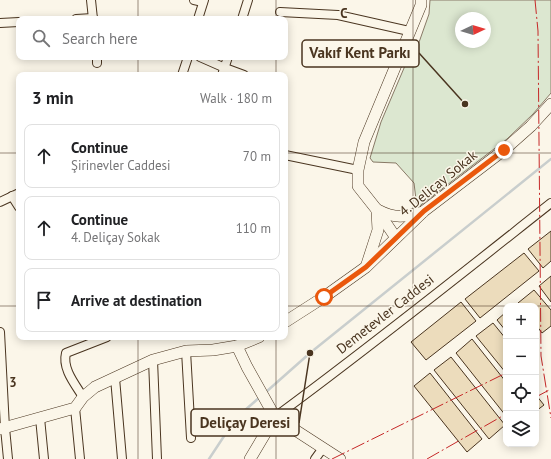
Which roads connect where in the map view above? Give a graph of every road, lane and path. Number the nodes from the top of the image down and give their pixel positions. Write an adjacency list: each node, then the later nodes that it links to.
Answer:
1 (91, 0): 7 (street)
2 (194, 0): 5 (street)
3 (248, 0): 9 (street)
4 (421, 0): 12 (main road)
5 (203, 1): 8 (street)
6 (280, 12): 12 (street)
7 (93, 16)
8 (199, 16)
9 (243, 16)
10 (16, 22): 11 (street)
11 (0, 23)
12 (410, 31): 20 (main road)
13 (187, 60): 16 (street)
14 (205, 60): 17 (street)
15 (227, 60): 17 (street)
16 (183, 72)
17 (224, 72)
18 (551, 104): 25 (main road, 4. Deliçay Sokak)
19 (288, 156): 20 (street)
20 (358, 170): 24 (main road)
21 (15, 194): 22 (street)
22 (0, 202)
23 (551, 203): 37 (street, Demetevler Caddesi)
24 (377, 210): 25 (main road); 26 (main road); 27 (main road)
25 (424, 211): 26 (main road, 4. Deliçay Sokak)
26 (396, 238): 27 (main road, 4. Deliçay Sokak)
27 (366, 267): 28 (main road, 4. Deliçay Sokak)
28 (288, 320)
29 (0, 332): 39 (street)
30 (99, 340): 35 (street)
31 (236, 341): 32 (main road); 37 (main road)
32 (186, 351): 33 (main road); 40 (street)
33 (153, 360): 34 (main road); 46 (street)
34 (115, 378): 35 (main road); 45 (street)
35 (83, 397): 36 (main road)
36 (75, 408): 38 (main road); 44 (street)
37 (273, 414): 41 (main road); 47 (main road, Demetevler Caddesi)
38 (40, 418): 39 (main road); 43 (street)
39 (2, 428): 42 (street)
40 (191, 438)
41 (323, 448): 48 (street); 49 (main road)
42 (8, 459)
43 (44, 459)
44 (80, 459)
45 (122, 459)
46 (158, 459)
47 (250, 459)
48 (315, 459)
49 (340, 459)

